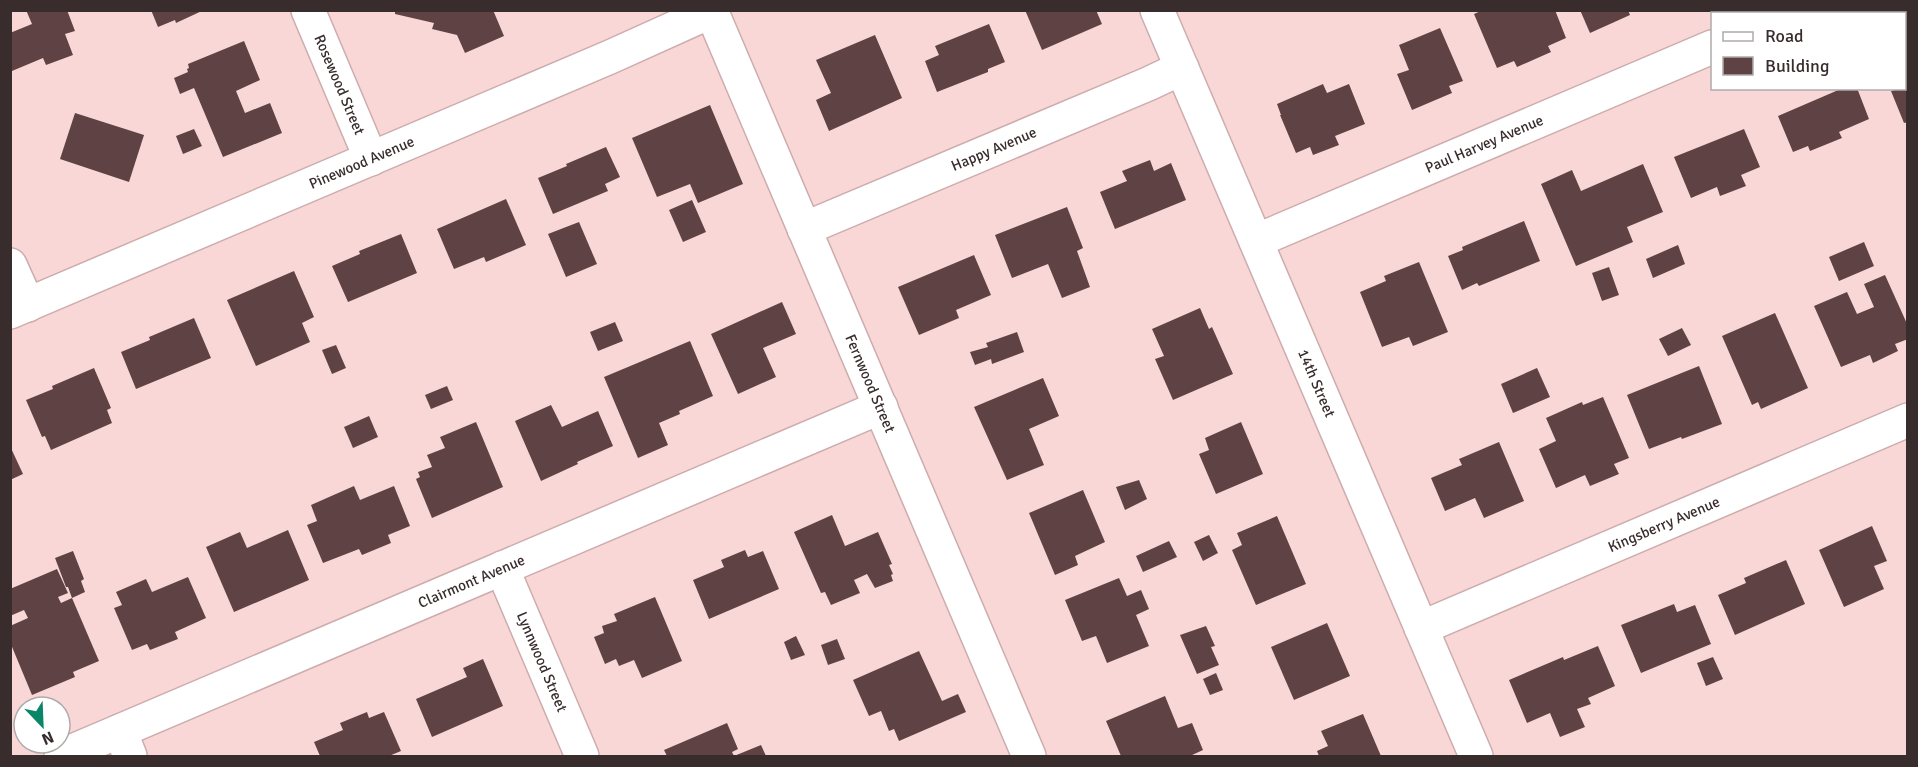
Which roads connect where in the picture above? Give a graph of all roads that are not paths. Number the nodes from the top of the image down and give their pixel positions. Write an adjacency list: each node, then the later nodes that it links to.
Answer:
1 (308, 10): 6 (street, Rosewood Street)
2 (1157, 10): 5 (street, 14th Street)
3 (711, 11): 6 (street, Pinewood Avenue); 7 (street, Fernwood Street)
4 (1711, 48): 8 (street, Paul Harvey Avenue)
5 (1182, 68): 7 (street, Happy Avenue); 8 (street, 14th Street)
6 (371, 159): 10 (street, Pinewood Avenue)
7 (804, 229): 11 (street, Fernwood Street)
8 (1256, 241): 14 (street, 14th Street)
9 (10, 265): 10 (street)
10 (19, 309)
11 (880, 407): 13 (street, Clairmont Avenue); 18 (street, Fernwood Street)
12 (1908, 420): 14 (street, Kingsberry Avenue)
13 (502, 568): 15 (street, Clairmont Avenue); 17 (street, Lynnwood Street)
14 (1421, 628): 19 (street, 14th Street)
15 (125, 744): 16 (street, Clairmont Avenue)
16 (61, 756)
17 (582, 756)
18 (1029, 756)
19 (1476, 756)

